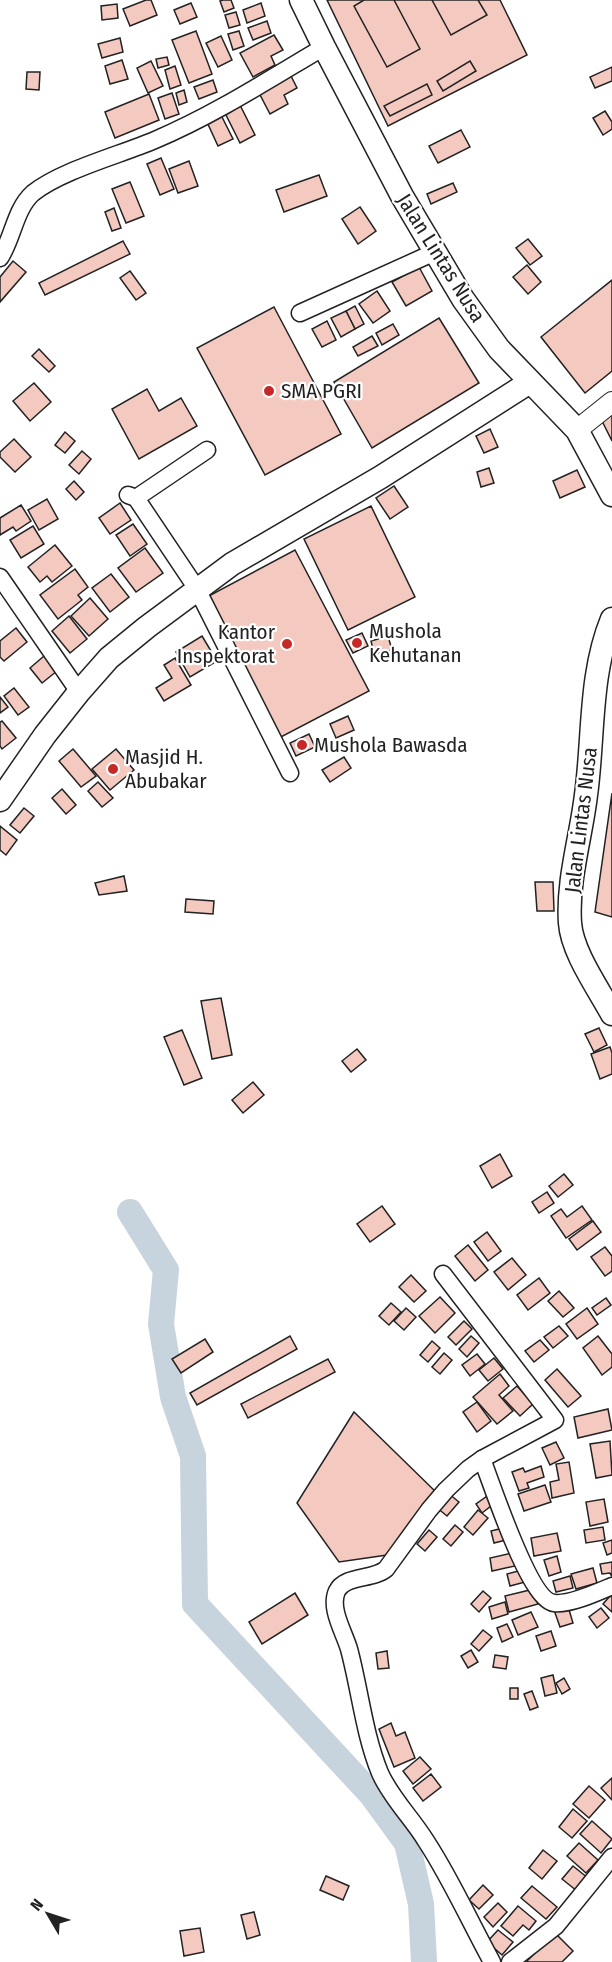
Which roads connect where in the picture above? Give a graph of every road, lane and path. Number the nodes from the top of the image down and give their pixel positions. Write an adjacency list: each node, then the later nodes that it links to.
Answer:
1 (301, 0): 2 (highway, Jalan Lintas Nusa)
2 (324, 47): 3 (highway, Jalan Lintas Nusa); 4 (street)
3 (435, 252): 5 (street); 6 (highway, Jalan Lintas Nusa)
4 (0, 258)
5 (300, 313)
6 (530, 382): 8 (highway, Jalan Lintas Nusa); 12 (highway)
7 (612, 402): 8 (main road)
8 (577, 430): 10 (highway, Jalan Lintas Nusa)
9 (207, 450): 12 (street)
10 (612, 495)
11 (0, 577): 14 (street)
12 (197, 589): 14 (highway); 15 (street)
13 (612, 619): 17 (highway, Jalan Lintas Nusa)
14 (79, 692): 16 (highway)
15 (290, 773)
16 (0, 800)
17 (612, 1014)
18 (443, 1274): 19 (street)
19 (482, 1459): 20 (street); 22 (street)
20 (612, 1586)
21 (612, 1857): 23 (street)
22 (492, 1962)
23 (510, 1962)

